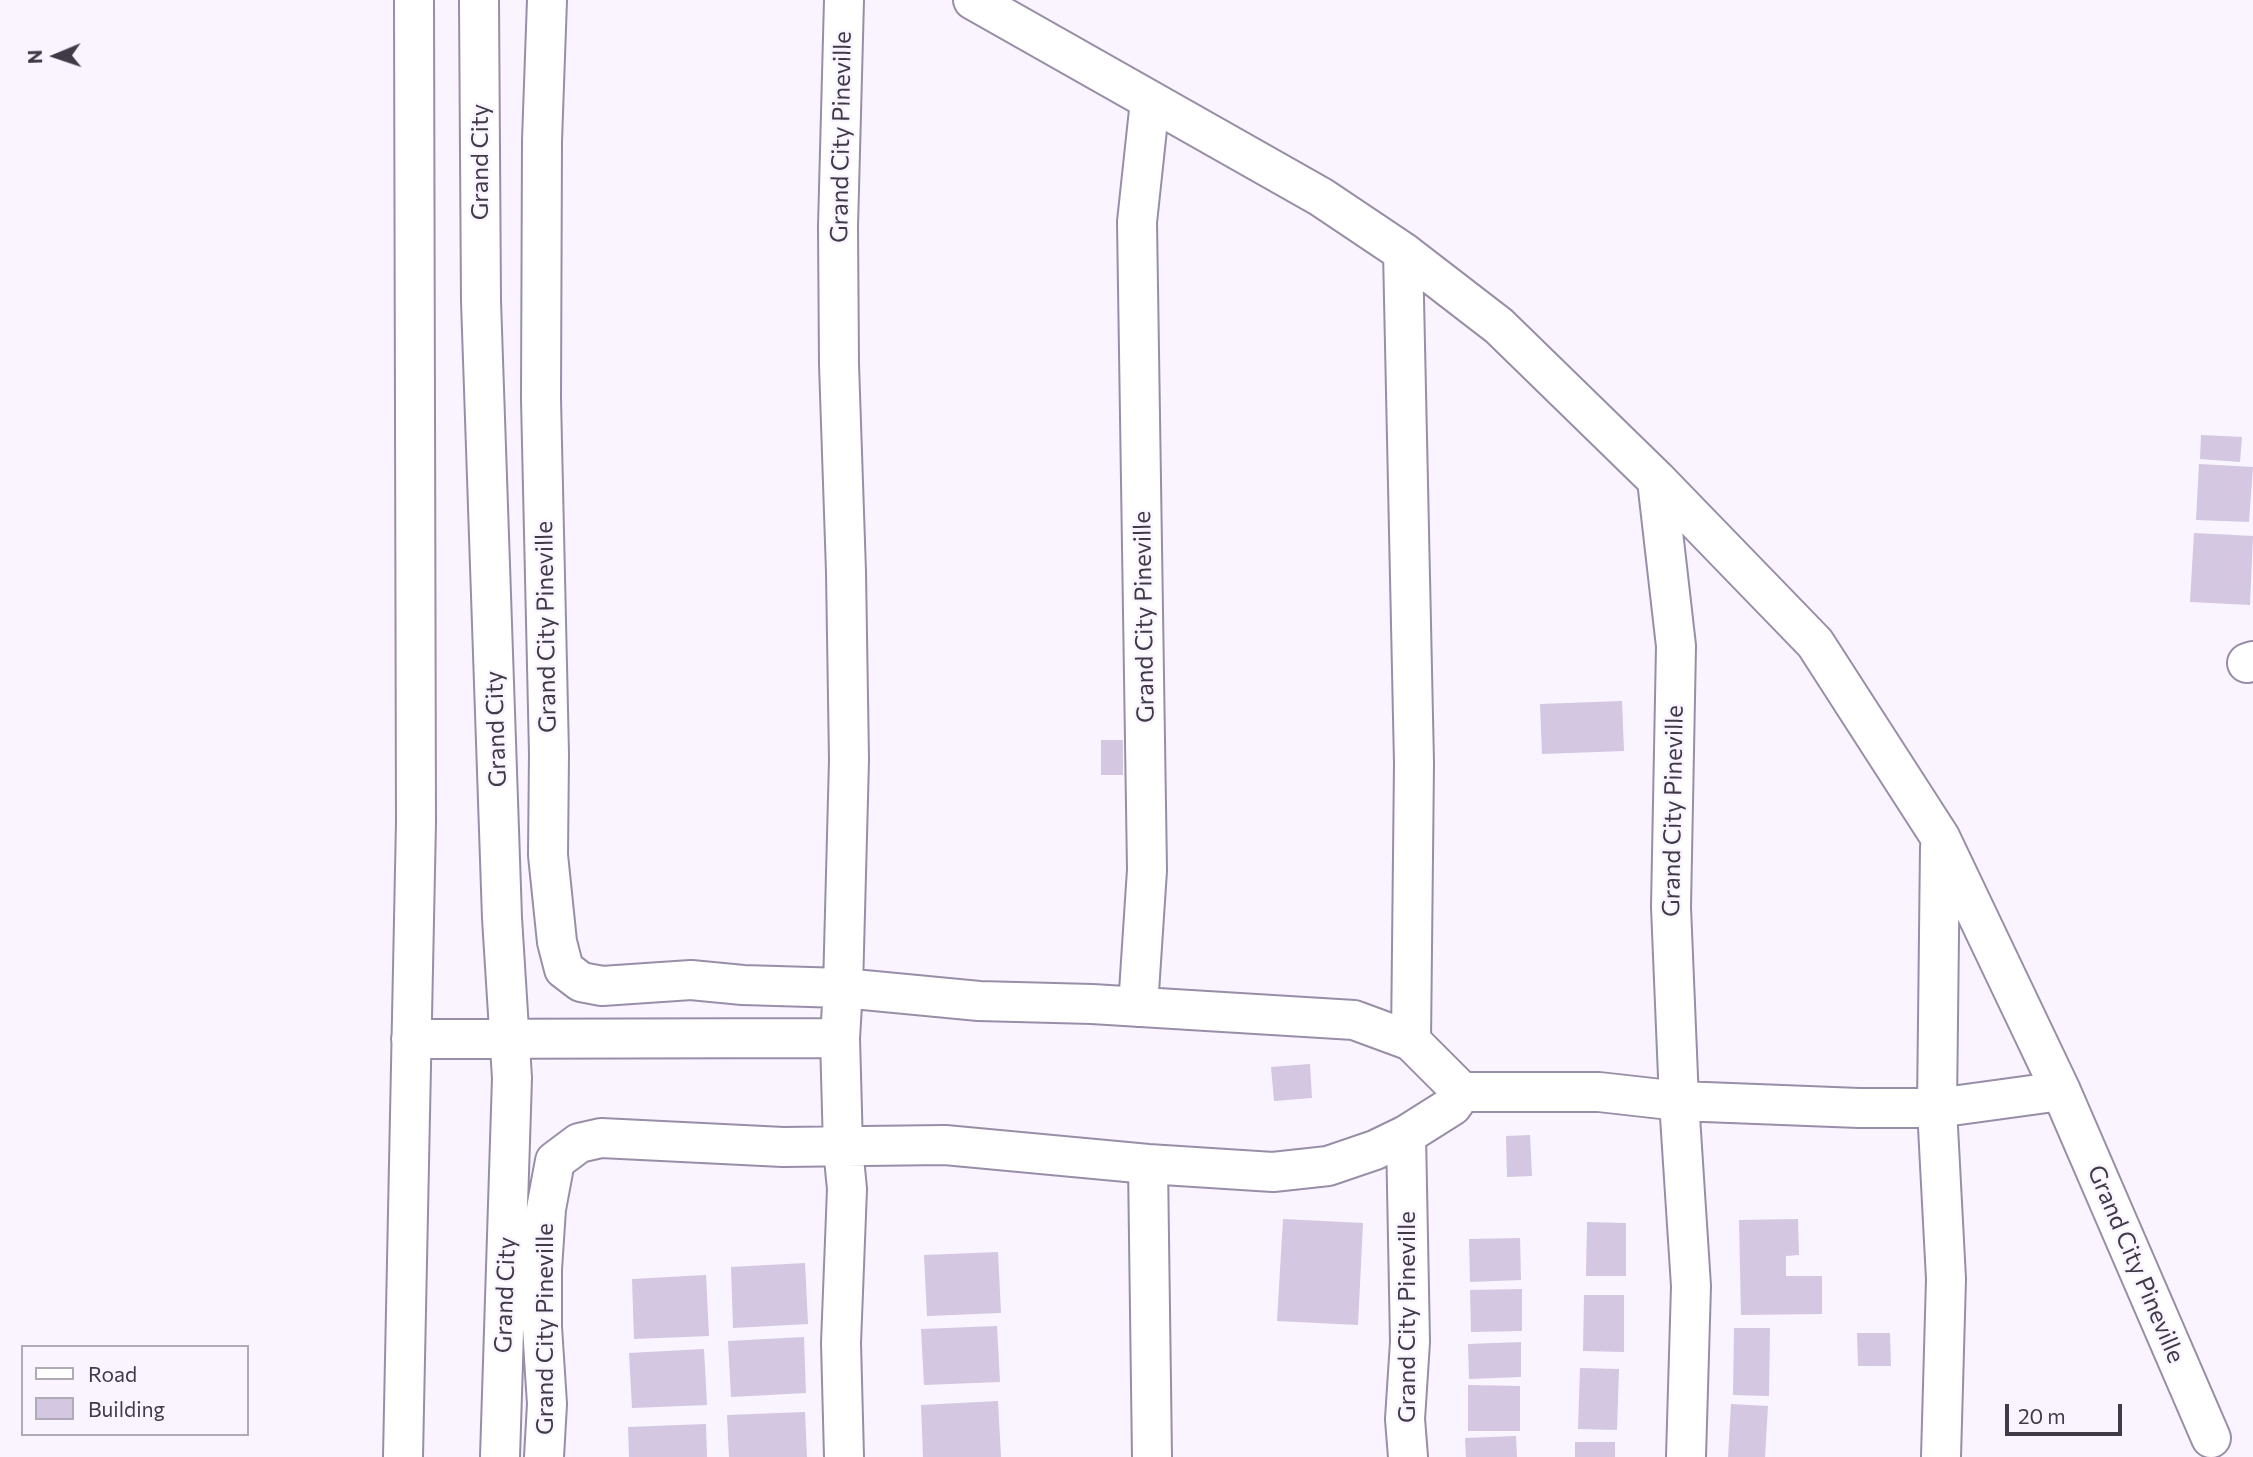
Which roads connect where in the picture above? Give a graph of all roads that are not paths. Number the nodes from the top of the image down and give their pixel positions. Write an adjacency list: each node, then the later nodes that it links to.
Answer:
1 (414, 0): 14 (street)
2 (479, 0): 12 (street, Grand City)
3 (547, 0): 10 (street, Grand City Pineville)
4 (844, 0): 10 (street, Grand City Pineville)
5 (973, 0): 6 (street, Grand City Pineville)
6 (1150, 101): 7 (street, Grand City Pineville); 11 (street, Grand City Pineville)
7 (1403, 252): 8 (street, Grand City Pineville); 15 (street)
8 (1657, 480): 9 (street, Grand City Pineville); 18 (street, Grand City Pineville)
9 (1940, 837): 16 (street, Grand City Pineville); 19 (street)
10 (843, 988): 11 (street, Grand City Pineville); 13 (street, Grand City Pineville)
11 (1138, 1007): 15 (street, Grand City Pineville)
12 (510, 1038): 13 (street); 14 (street); 25 (street, Grand City)
13 (839, 1038): 21 (street, Grand City Pineville)
14 (411, 1039): 24 (street)
15 (1411, 1041): 17 (street, Grand City Pineville)
16 (2061, 1091): 19 (street); 23 (street, Grand City Pineville)
17 (1462, 1092): 18 (street); 20 (street, Grand City Pineville)
18 (1679, 1101): 19 (street); 30 (street, Grand City Pineville)
19 (1937, 1108): 31 (street)
20 (1406, 1135): 22 (street, Grand City Pineville); 29 (street, Grand City Pineville)
21 (843, 1148): 22 (street, Grand City Pineville); 26 (street, Grand City Pineville); 27 (street, Grand City Pineville)
22 (1148, 1164): 28 (street)
23 (2211, 1438)
24 (403, 1457)
25 (500, 1457)
26 (544, 1457)
27 (844, 1457)
28 (1152, 1457)
29 (1408, 1457)
30 (1686, 1457)
31 (1941, 1457)

